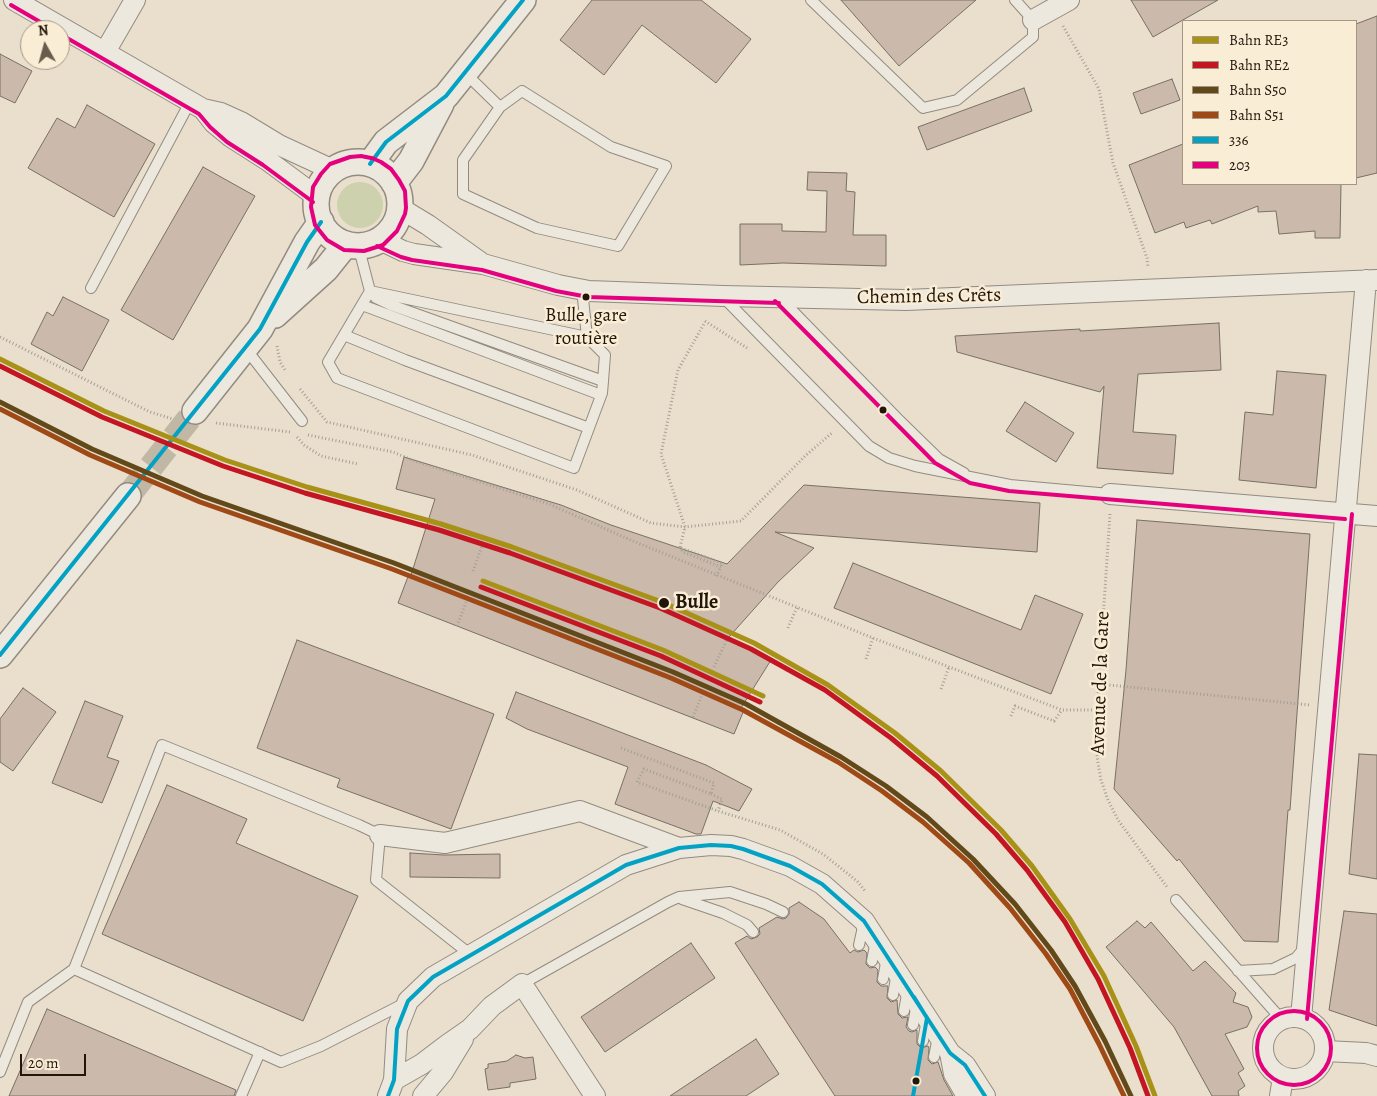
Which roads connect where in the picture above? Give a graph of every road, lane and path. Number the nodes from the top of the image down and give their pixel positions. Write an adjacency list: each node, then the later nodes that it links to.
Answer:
1 (14, 0): 9 (street)
2 (135, 0): 9 (street)
3 (523, 0): 10 (street)
4 (811, 0): 7 (lane)
5 (1015, 0): 7 (lane)
6 (1069, 0): 7 (street)
7 (1033, 20)
8 (1059, 20): 22 (path)
9 (105, 52): 12 (street)
10 (465, 73): 11 (street); 13 (lane)
11 (446, 96): 14 (street); 16 (street)
12 (196, 105): 15 (street); 17 (street); 24 (lane)
13 (500, 107): 13 (lane)
14 (370, 164): 15 (street); 16 (street)
15 (333, 170): 17 (street)
16 (394, 183): 18 (street)
17 (317, 197): 19 (street)
18 (400, 208): 20 (street); 21 (street, Chemin des Crêts)
19 (321, 222): 20 (street); 32 (street)
20 (361, 243): 21 (street, Chemin des Crêts); 26 (lane); 32 (street)
21 (483, 264): 25 (street, Chemin des Crêts)
22 (1148, 268)
23 (1371, 280): 28 (street, Chemin des Crêts); 49 (street)
24 (91, 288)
25 (582, 289): 27 (street, Chemin des Crêts); 35 (lane)
26 (370, 291): 29 (lane); 35 (lane); 38 (lane)
27 (722, 296): 28 (street, Chemin des Crêts); 42 (lane)
28 (779, 297): 46 (lane)
29 (362, 305): 33 (lane); 39 (lane)
30 (704, 312): 31 (path)
31 (705, 322): 37 (path); 51 (path)
32 (260, 329): 36 (street)
33 (344, 336): 43 (lane); 43 (lane)
34 (0, 337): 40 (path)
35 (588, 337): 38 (lane)
36 (245, 348): 40 (street); 41 (lane)
37 (747, 348)
38 (603, 381): 39 (lane)
39 (601, 395): 43 (lane)
40 (193, 417): 44 (path)
41 (302, 421)
42 (845, 422): 46 (lane); 51 (path)
43 (589, 428)
44 (293, 432): 45 (path); 54 (path)
45 (358, 464)
46 (972, 477): 47 (lane)
47 (1110, 494): 49 (street); 65 (path, Avenue de la Gare)
48 (128, 496): 61 (street)
49 (1346, 513): 50 (street); 68 (street)
50 (1377, 516)
51 (685, 527): 54 (path)
52 (483, 543): 53 (path)
53 (473, 571)
54 (716, 576): 56 (path)
55 (468, 597): 57 (path)
56 (797, 607): 58 (path); 60 (path)
57 (457, 626)
58 (788, 628)
59 (728, 637): 63 (path)
60 (873, 638): 62 (path); 64 (path)
61 (0, 655)
62 (866, 659)
63 (714, 667)
64 (949, 667): 66 (path); 69 (path)
65 (1099, 684): 68 (path); 70 (path, Avenue de la Gare)
66 (941, 689)
67 (704, 690): 72 (path)
68 (1328, 706): 85 (street)
69 (1062, 710): 70 (path); 71 (path)
70 (1097, 710): 82 (path, Avenue de la Gare)
71 (1011, 716)
72 (693, 717)
73 (621, 748): 74 (path)
74 (714, 783)
75 (710, 794): 76 (path)
76 (718, 811)
77 (736, 817): 78 (path)
78 (735, 823)
79 (380, 835): 80 (street); 86 (lane); 87 (lane)
80 (679, 848): 86 (street); 95 (street)
81 (679, 898): 83 (lane); 84 (lane); 89 (lane)
82 (1176, 900): 88 (lane)
83 (783, 912)
84 (753, 932)
85 (1308, 944): 88 (lane); 91 (street)
86 (471, 955): 90 (street)
87 (74, 969): 94 (lane); 97 (lane)
88 (1238, 971): 91 (lane)
89 (522, 984): 92 (street); 103 (street)
90 (408, 1001): 94 (lane); 100 (street)
91 (1291, 1019): 93 (street); 99 (street)
92 (470, 1029): 100 (street); 102 (street)
93 (1325, 1051): 96 (street); 99 (street)
94 (260, 1052): 101 (lane)
95 (942, 1055): 98 (lane); 104 (street); 105 (street)
96 (1377, 1056)
97 (0, 1072)
98 (946, 1076)
99 (1282, 1087)
100 (391, 1088)
101 (241, 1096)
102 (423, 1096)
103 (595, 1096)
104 (968, 1096)
105 (984, 1096)

